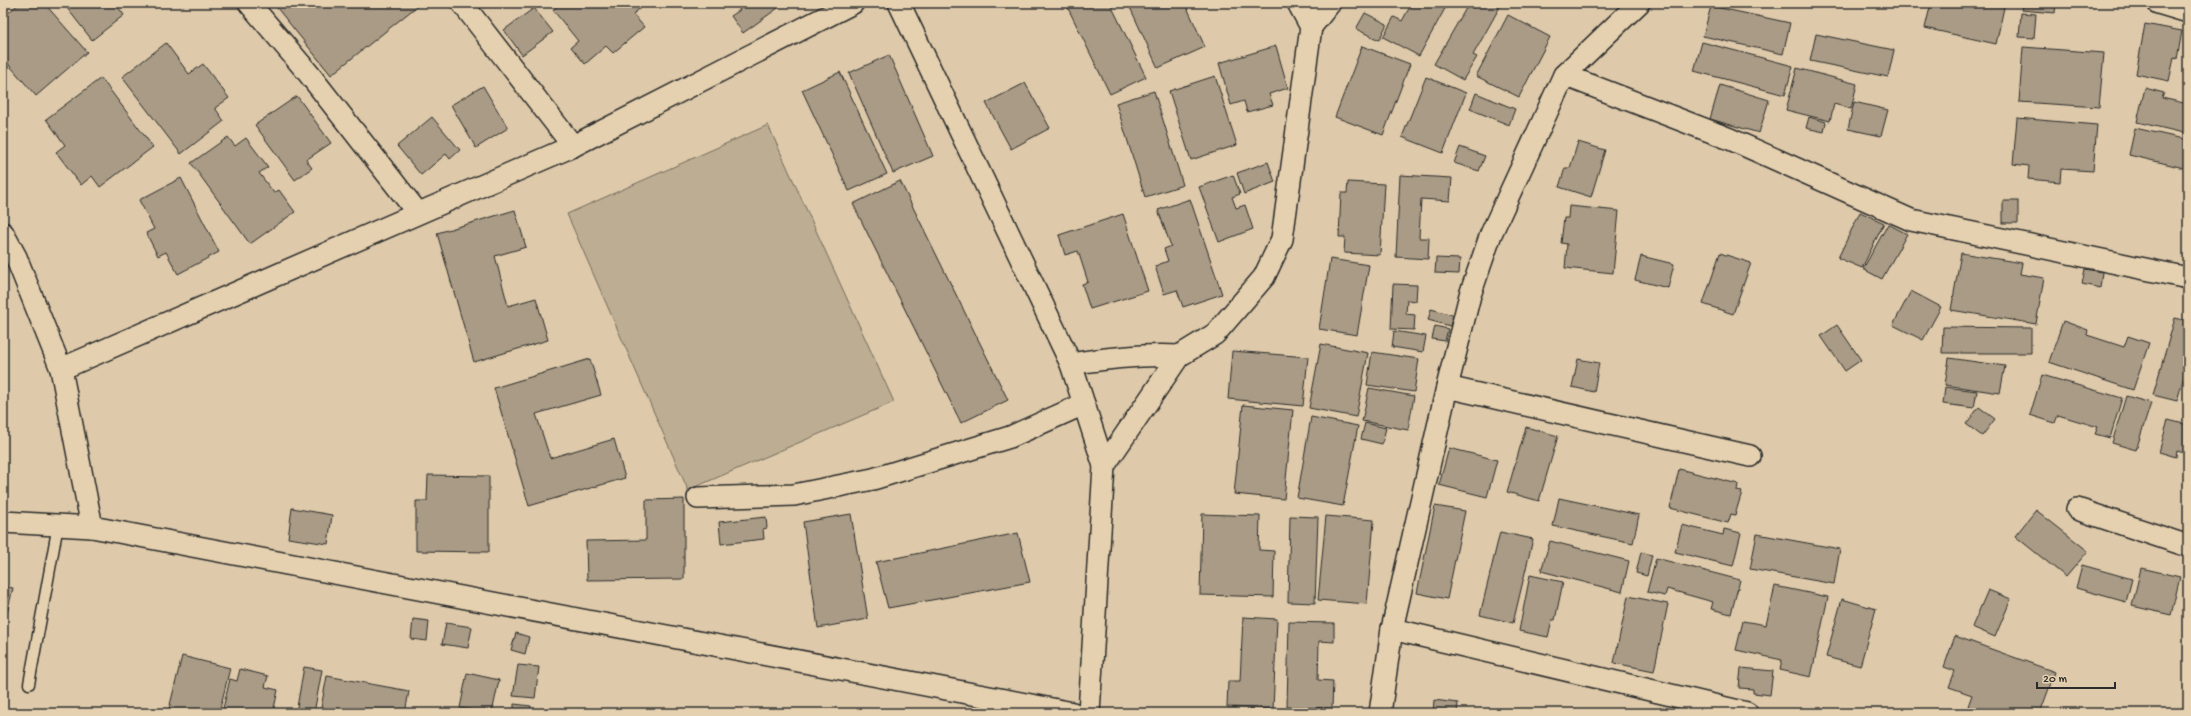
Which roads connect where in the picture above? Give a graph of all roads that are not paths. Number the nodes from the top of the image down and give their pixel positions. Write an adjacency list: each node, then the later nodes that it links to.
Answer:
1 (249, 3): 13 (street)
2 (462, 3): 12 (street)
3 (853, 3): 12 (street)
4 (899, 3): 17 (street)
5 (1298, 3): 10 (street)
6 (1330, 3): 10 (street)
7 (1639, 3): 11 (street)
8 (2158, 3): 9 (street)
9 (2188, 12)
10 (1311, 27): 16 (street)
11 (1564, 75): 15 (street); 19 (street)
12 (573, 146): 13 (street)
13 (417, 212): 18 (street)
14 (3, 233): 18 (street)
15 (2188, 278)
16 (1179, 356): 17 (street); 22 (street)
17 (1071, 364): 20 (street)
18 (61, 369): 27 (street)
19 (1447, 387): 21 (street); 29 (street)
20 (1084, 404): 22 (street); 23 (street)
21 (1750, 456)
22 (1104, 466): 32 (street)
23 (698, 498)
24 (2077, 509): 28 (street)
25 (3, 522): 26 (street)
26 (58, 525): 27 (street); 30 (lane)
27 (92, 527): 31 (street)
28 (2188, 546)
29 (1392, 629): 33 (street); 34 (street)
30 (29, 684)
31 (1073, 713)
32 (1089, 713)
33 (1380, 713)
34 (1747, 713)

